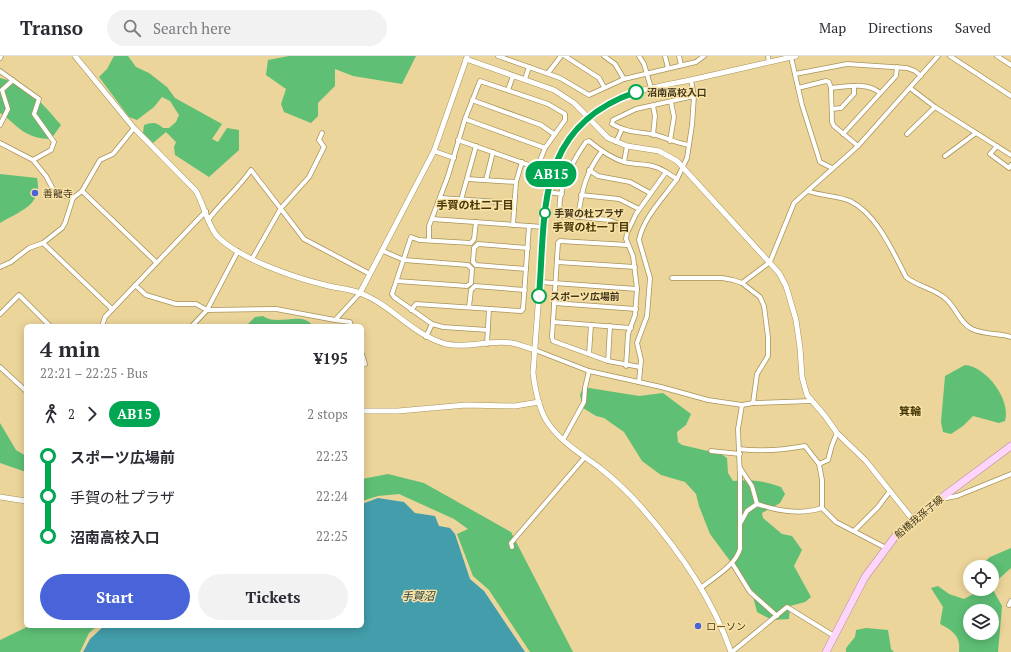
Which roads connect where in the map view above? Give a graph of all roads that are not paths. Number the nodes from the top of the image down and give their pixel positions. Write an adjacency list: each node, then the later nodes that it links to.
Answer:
1 (76, 56): 50 (street)
2 (498, 56): 19 (street)
3 (562, 56): 23 (street)
4 (565, 56): 33 (street)
5 (604, 56): 29 (street)
6 (639, 56): 24 (street)
7 (665, 56): 20 (street)
8 (679, 56): 18 (street)
9 (704, 56): 18 (street)
10 (768, 56): 16 (street)
11 (938, 56): 27 (street)
12 (950, 56): 41 (street)
13 (997, 56): 17 (street)
14 (793, 57): 16 (street); 25 (street)
15 (467, 58): 26 (street); 69 (street)
16 (769, 62): 31 (street)
17 (1011, 64)
18 (681, 65): 20 (street)
19 (529, 67): 23 (street); 28 (street)
20 (668, 68): 24 (street)
21 (896, 68): 25 (street); 27 (street); 39 (street)
22 (0, 71): 30 (street)
23 (548, 73): 33 (street)
24 (647, 73): 29 (street); 34 (street)
25 (795, 74): 35 (street)
26 (513, 76): 28 (street); 38 (street)
27 (921, 76): 37 (street)
28 (525, 79): 47 (street)
29 (624, 79): 33 (street)
30 (13, 80): 49 (street); 74 (street)
31 (691, 80): 34 (street); 40 (street)
32 (854, 86): 36 (street); 39 (street); 46 (street)
33 (604, 87)
34 (651, 88): 47 (street)
35 (798, 88): 36 (street); 80 (street)
36 (831, 88): 46 (street)
37 (910, 88): 45 (street); 65 (street)
38 (508, 90): 42 (street); 54 (street)
39 (880, 94): 55 (street)
40 (694, 96): 43 (street); 62 (street)
41 (1011, 96)
42 (472, 100): 48 (street); 54 (street)
43 (671, 102): 44 (street); 59 (street)
44 (653, 106): 51 (street); 57 (street)
45 (935, 107): 53 (street); 56 (street)
46 (832, 109): 55 (street)
47 (588, 118): 60 (street); 83 (street)
48 (465, 119): 58 (street); 67 (street)
49 (0, 125)
50 (134, 128): 88 (street); 100 (street)
51 (622, 129): 57 (street); 60 (street)
52 (322, 132): 98 (street)
53 (976, 133): 66 (street); 72 (street)
54 (554, 134): 67 (street)
55 (843, 134): 65 (street)
56 (907, 134)
57 (653, 135): 59 (street)
58 (458, 140): 63 (street); 73 (street)
59 (670, 141): 62 (street)
60 (616, 142): 64 (street)
61 (0, 143): 74 (street)
62 (689, 145): 78 (street)
63 (476, 146): 70 (street); 84 (street)
64 (627, 146): 76 (street); 78 (street)
65 (858, 146): 80 (street)
66 (997, 146): 71 (street); 77 (street)
67 (545, 148): 79 (street)
68 (602, 151): 76 (street); 81 (street); 92 (street)
69 (434, 152): 73 (street); 114 (street)
70 (494, 152): 75 (street); 86 (street)
71 (1011, 155)
72 (945, 156)
73 (454, 158): 95 (street)
74 (33, 160): 94 (street)
75 (522, 162): 79 (street); 87 (street)
76 (624, 162): 82 (street)
77 (1011, 165)
78 (683, 166): 85 (street); 119 (street)
79 (537, 168): 83 (street)
80 (832, 168): 89 (street)
81 (589, 170): 91 (street); 93 (street)
82 (666, 172): 85 (street); 91 (street)
83 (551, 173): 90 (street)
84 (467, 179): 86 (street); 96 (street)
85 (676, 179): 160 (street)
86 (486, 180): 87 (street)
87 (516, 182): 97 (street)
88 (82, 191): 94 (street); 117 (street)
89 (808, 191): 119 (street); 153 (street)
90 (547, 192): 92 (street); 107 (street)
91 (650, 193): 99 (street)
92 (562, 194): 101 (street)
93 (581, 195): 99 (street); 101 (street)
94 (73, 198): 110 (street)
95 (440, 198): 96 (street); 103 (street)
96 (461, 200): 97 (street)
97 (514, 203): 105 (street)
98 (280, 208): 102 (street); 115 (street); 123 (street)
99 (639, 209): 108 (street)
100 (206, 211): 102 (street); 117 (street)
101 (578, 217): 108 (street)
102 (209, 219): 113 (street)
103 (432, 219): 104 (street); 109 (street)
104 (476, 222): 105 (street); 109 (street)
105 (513, 225): 106 (street)
106 (529, 226): 107 (street); 112 (street)
107 (544, 227): 126 (street)
108 (629, 228): 111 (street)
109 (429, 240): 116 (street)
110 (43, 243): 120 (street); 135 (street)
111 (628, 245): 118 (street); 121 (street)
112 (528, 248): 122 (street); 122 (street)
113 (238, 251): 115 (street); 138 (street)
114 (383, 251): 116 (street); 123 (street)
115 (252, 259): 132 (street)
116 (404, 260): 125 (street); 125 (street)
117 (156, 262): 129 (street)
118 (557, 262): 121 (street); 127 (street)
119 (770, 262): 128 (street); 164 (street)
120 (0, 267)
121 (634, 267): 130 (street)
122 (526, 269): 131 (street)
123 (370, 274): 132 (street)
124 (672, 278): 128 (street)
125 (397, 281): 139 (street)
126 (540, 282): 127 (street); 155 (street)
127 (555, 283): 130 (street); 133 (street)
128 (742, 283): 166 (street)
129 (135, 285): 135 (street); 138 (street)
130 (637, 289): 137 (street)
131 (524, 290): 134 (street); 136 (street)
132 (360, 293): 141 (street); 152 (street)
133 (554, 303): 137 (street); 142 (street)
134 (469, 307): 136 (street); 139 (street)
135 (112, 309): 144 (street)
136 (489, 309): 151 (street)
137 (636, 309): 150 (street)
138 (207, 310): 141 (street); 145 (street)
139 (411, 310): 147 (street)
140 (0, 314): 143 (street)
141 (335, 320): 146 (street)
142 (553, 322): 148 (street); 156 (street)
143 (48, 324)
144 (103, 324)
145 (194, 324)
146 (351, 324)
147 (432, 324): 151 (street); 152 (street)
148 (591, 325): 149 (street); 156 (street)
149 (610, 326): 150 (street); 157 (street)
150 (630, 328): 158 (street)
151 (488, 330): 154 (street)
152 (426, 337): 154 (street)
153 (1011, 337)
154 (487, 344): 155 (street)
155 (535, 350): 161 (street); 165 (street)
156 (589, 354): 157 (street)
157 (608, 361): 158 (street)
158 (626, 366): 160 (street)
159 (0, 367): 163 (street)
160 (640, 367): 162 (street)
161 (589, 371): 162 (street); 170 (street)
162 (639, 382): 167 (street)
163 (24, 389)
164 (812, 401): 166 (street); 169 (street)
165 (539, 402): 168 (street); 170 (street)
166 (753, 403): 167 (street)
167 (742, 405): 172 (street)
168 (364, 411)
169 (837, 433): 176 (street); 179 (street)
170 (563, 440): 175 (street)
171 (1011, 446): 180 (main road, 船橋我孫子線)
172 (739, 449): 174 (street); 176 (street)
173 (711, 451): 174 (street)
174 (740, 454): 177 (street)
175 (585, 457): 188 (street); 191 (street)
176 (818, 464): 184 (street)
177 (740, 468): 183 (street); 186 (street)
178 (1011, 474): 180 (street)
179 (890, 491): 185 (street); 187 (street)
180 (944, 496): 185 (main road, 船橋我孫子線)
181 (0, 497): 182 (street)
182 (24, 501)
183 (757, 504): 184 (street); 186 (street)
184 (822, 508): 187 (street)
185 (913, 520): 189 (main road, 船橋我孫子線)
186 (740, 523): 190 (street)
187 (854, 531): 189 (street)
188 (512, 547)
189 (886, 548): 192 (main road, 船橋我孫子線)
190 (732, 563): 191 (street); 193 (street)
191 (701, 588): 195 (street)
192 (850, 607): 194 (main road, 船橋我孫子線); 197 (main road, 船橋我孫子線)
193 (777, 616): 194 (street); 195 (street)
194 (834, 636): 196 (main road, 船橋我孫子線)
195 (731, 652)
196 (826, 652)
197 (832, 652)

